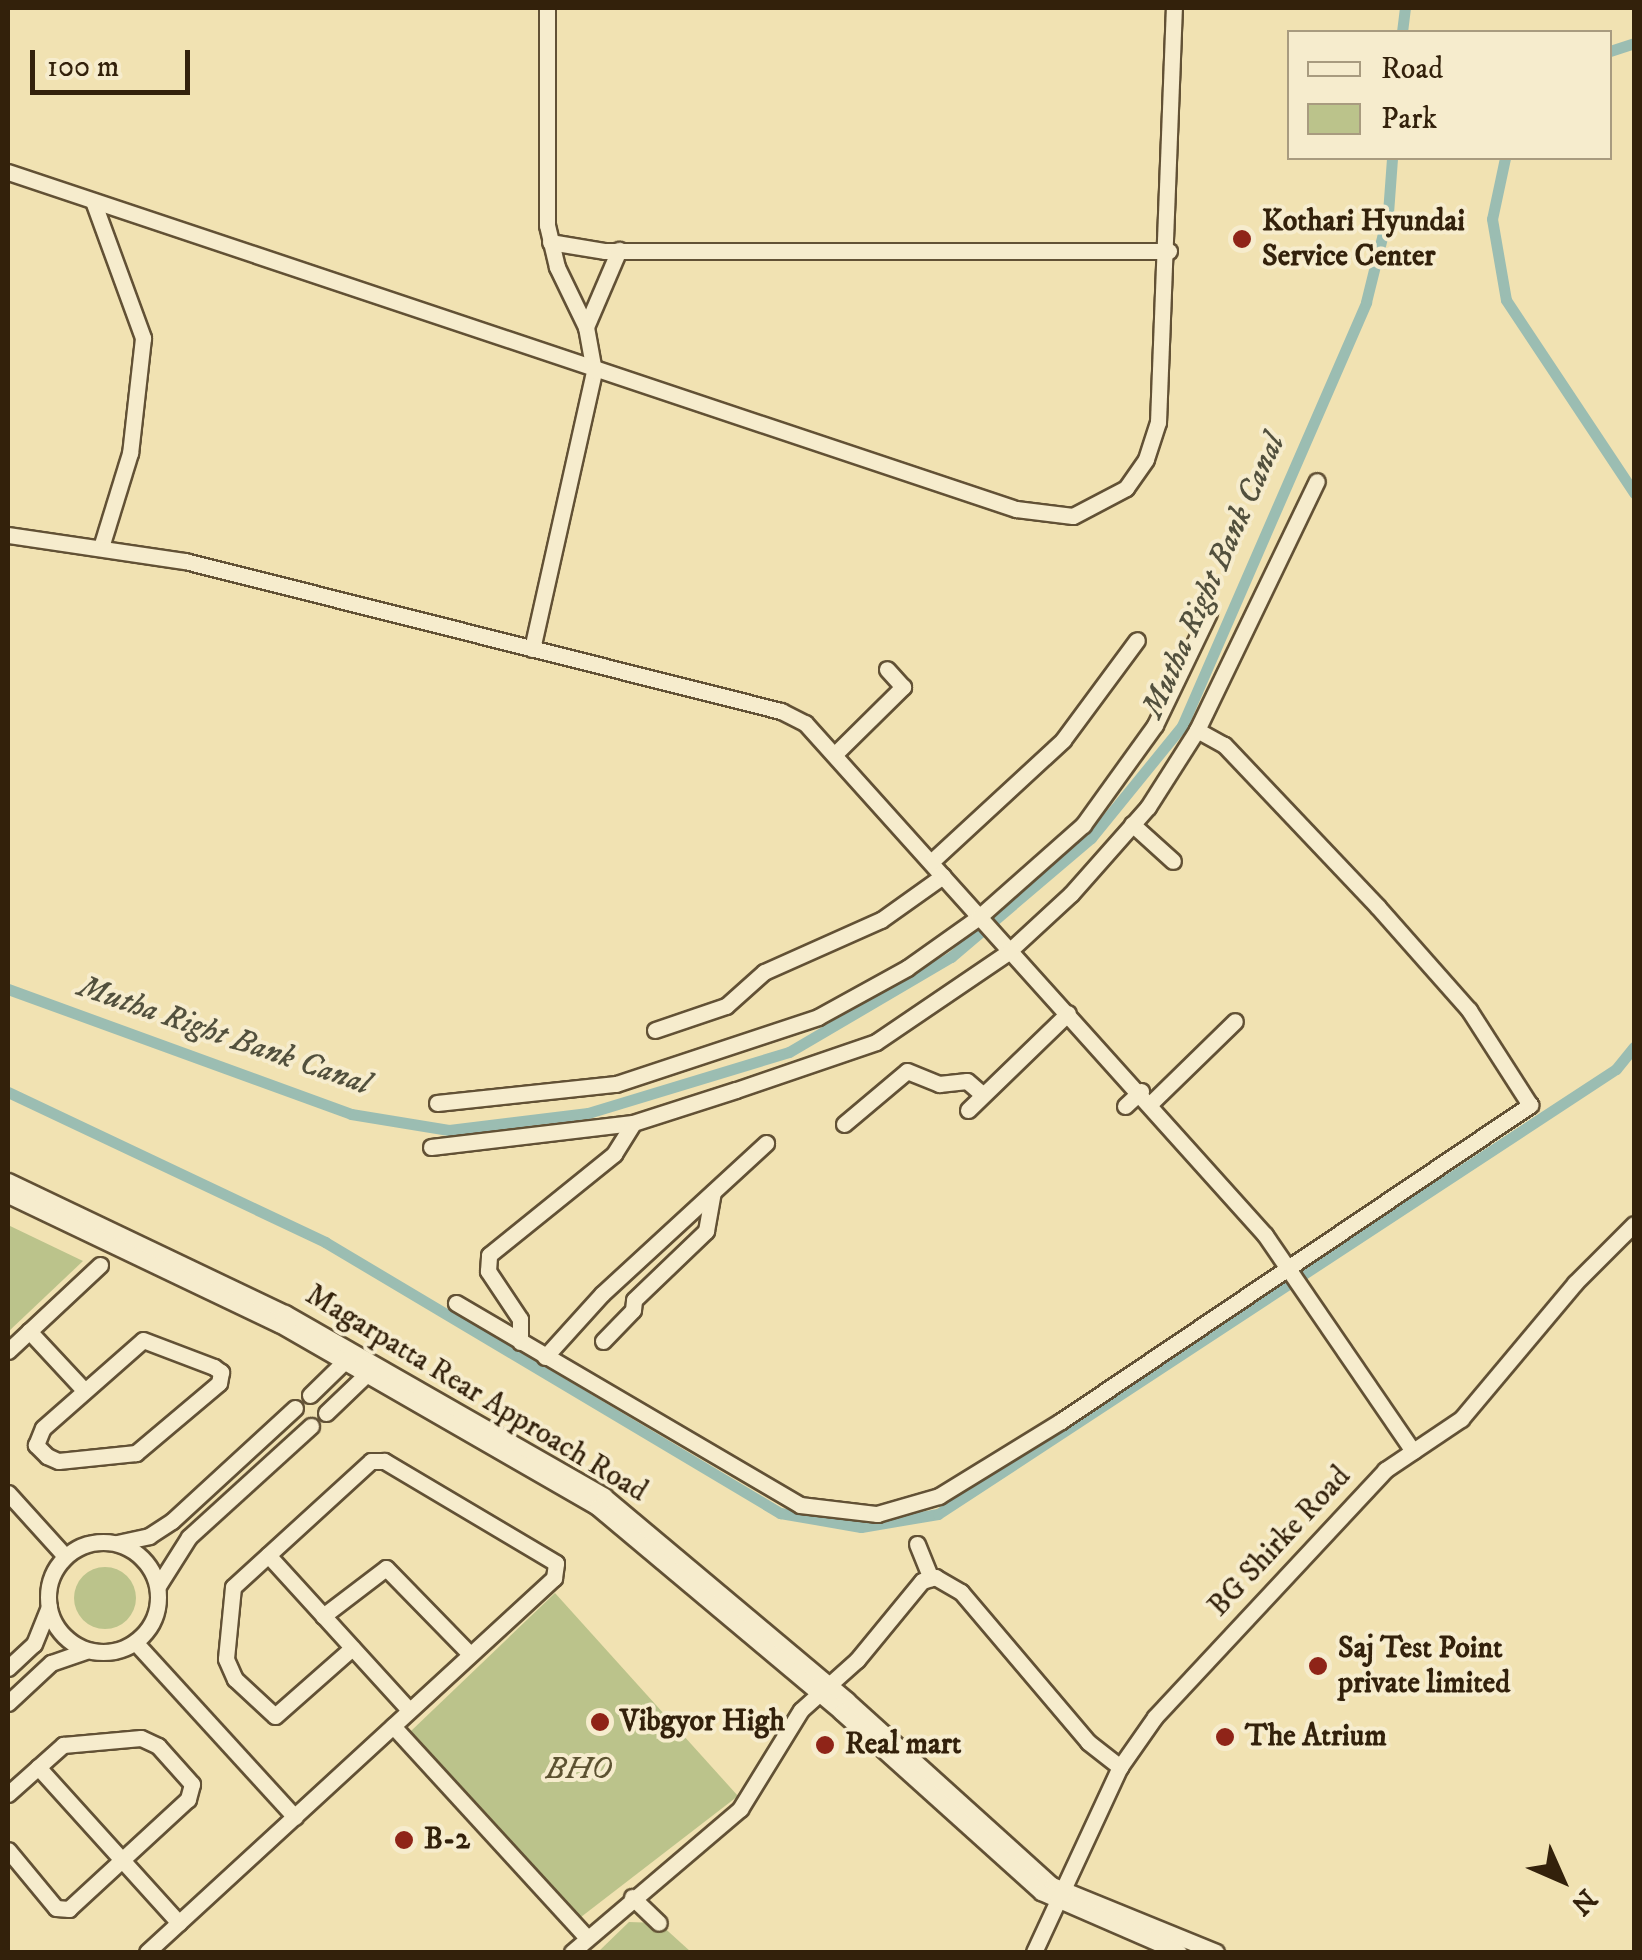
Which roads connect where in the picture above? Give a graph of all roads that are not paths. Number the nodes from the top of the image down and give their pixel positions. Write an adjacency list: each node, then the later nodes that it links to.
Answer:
1 (548, 8): 5 (street)
2 (1174, 8): 7 (street)
3 (8, 172): 4 (street)
4 (94, 201): 9 (street); 12 (street)
5 (550, 242): 6 (street); 8 (street)
6 (619, 250): 7 (street); 8 (street)
7 (1170, 252): 9 (street)
8 (586, 327): 9 (street)
9 (594, 371): 15 (street)
10 (1317, 481): 17 (street)
11 (8, 534): 12 (street)
12 (101, 546): 15 (street)
13 (1209, 613): 23 (street)
14 (1137, 640): 21 (street)
15 (532, 648): 18 (street)
16 (887, 668): 18 (street)
17 (1197, 730): 19 (street); 42 (street)
18 (837, 752): 21 (street)
19 (1132, 824): 20 (street); 24 (street)
20 (1173, 861)
21 (930, 862): 22 (street)
22 (942, 876): 23 (street); 27 (street)
23 (982, 920): 24 (street); 30 (street)
24 (1004, 949): 25 (street); 33 (street)
25 (1068, 1013): 28 (street); 29 (street)
26 (1234, 1020): 29 (street)
27 (655, 1030)
28 (983, 1096): 32 (street); 34 (street)
29 (1146, 1097): 31 (street); 42 (street)
30 (437, 1103)
31 (1125, 1106)
32 (968, 1110)
33 (634, 1124): 36 (street); 46 (street)
34 (844, 1124)
35 (766, 1142): 38 (street)
36 (431, 1147)
37 (8, 1181): 48 (street, Magarpatta Rear Approach Road)
38 (714, 1189): 45 (street); 49 (street)
39 (8, 1195): 48 (street, Magarpatta Rear Approach Road)
40 (1634, 1224): 56 (street, BG Shirke Road)
41 (100, 1265): 44 (street)
42 (1292, 1269): 49 (street); 56 (street)
43 (456, 1303): 46 (street)
44 (29, 1331): 47 (street); 51 (street)
45 (603, 1341)
46 (520, 1342): 49 (street)
47 (8, 1350)
48 (350, 1356): 50 (street, Magarpatta Rear Approach Road); 52 (street)
49 (545, 1357)
50 (373, 1369): 54 (street); 71 (street, Magarpatta Rear Approach Road)
51 (83, 1389): 51 (street)
52 (310, 1395)
53 (296, 1408): 58 (street)
54 (326, 1413)
55 (311, 1426): 63 (street)
56 (1413, 1451): 76 (street, BG Shirke Road)
57 (8, 1493): 61 (street)
58 (117, 1543): 61 (street); 63 (street)
59 (917, 1544): 62 (street)
60 (268, 1555): 65 (street); 67 (street); 69 (street)
61 (65, 1556): 64 (street)
62 (931, 1578): 71 (street); 76 (street)
63 (158, 1586): 66 (street)
64 (49, 1608): 68 (street); 70 (street)
65 (324, 1616): 67 (street); 69 (street)
66 (135, 1642): 68 (street); 78 (street)
67 (352, 1648): 73 (street)
68 (90, 1651): 72 (street)
69 (470, 1654): 73 (street)
70 (8, 1668)
71 (826, 1691): 81 (street); 82 (street, Magarpatta Rear Approach Road)
72 (8, 1703)
73 (410, 1710): 74 (street)
74 (394, 1726): 78 (street); 85 (street)
75 (38, 1767): 77 (street); 80 (street); 80 (street)
76 (1120, 1767): 82 (street, BG Shirke Road)
77 (8, 1794)
78 (298, 1813): 83 (street)
79 (8, 1850): 80 (street)
80 (121, 1858): 83 (street)
81 (632, 1897): 84 (street); 85 (street)
82 (1061, 1897): 88 (street, BG Shirke Road); 89 (street, Magarpatta Rear Approach Road); 90 (street, Magarpatta Rear Approach Road)
83 (179, 1923): 86 (street)
84 (659, 1923)
85 (587, 1938): 87 (street)
86 (147, 1952)
87 (572, 1952)
88 (1034, 1952)
89 (1179, 1952)
90 (1216, 1952)

